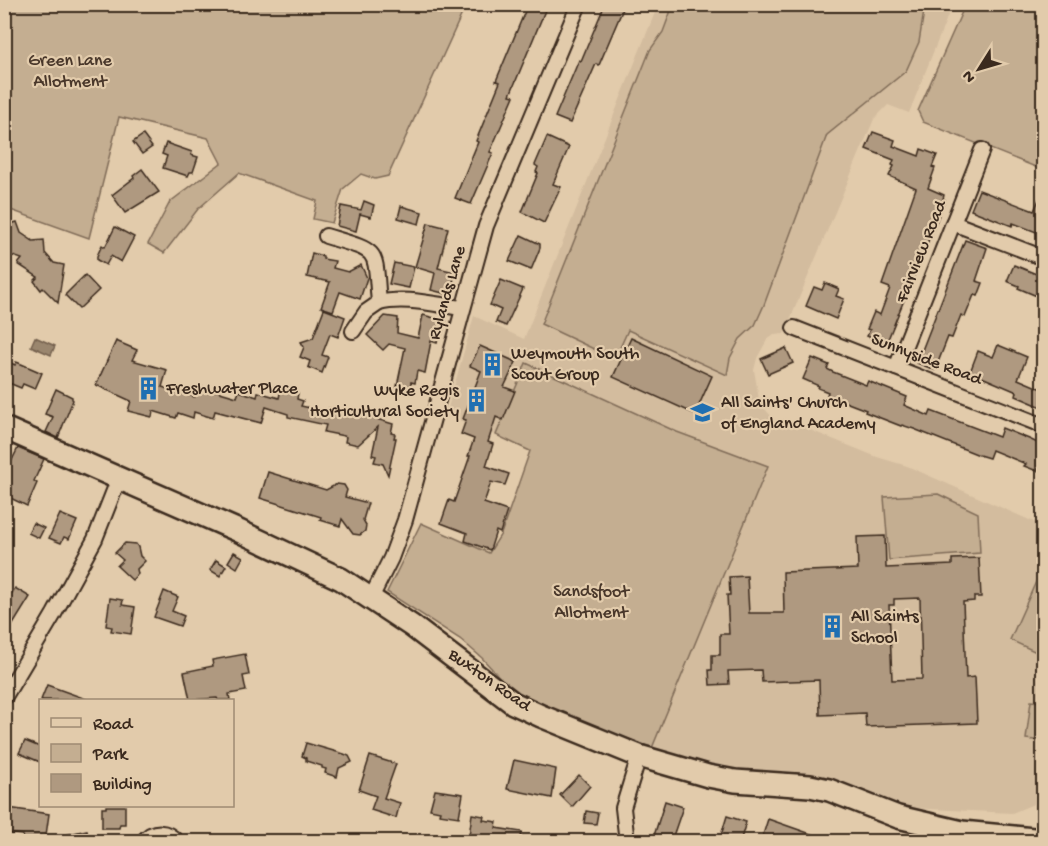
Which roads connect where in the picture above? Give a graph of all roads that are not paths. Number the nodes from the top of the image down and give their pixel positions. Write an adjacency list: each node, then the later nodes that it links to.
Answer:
1 (579, 4): 7 (street, Rylands Lane)
2 (982, 150): 3 (street, Fairview Road)
3 (953, 223): 5 (street); 10 (street, Fairview Road)
4 (326, 236): 6 (street)
5 (1044, 258)
6 (379, 303): 7 (street); 9 (street)
7 (462, 308): 14 (street, Rylands Lane)
8 (794, 328): 10 (street, Sunnyside Road)
9 (352, 331)
10 (896, 368): 11 (street, Sunnyside Road)
11 (1044, 426)
12 (4, 428): 13 (highway, Buxton Road)
13 (119, 478): 14 (highway, Buxton Road); 15 (street)
14 (371, 598): 17 (highway, Buxton Road)
15 (10, 678): 16 (street)
16 (4, 698)
17 (639, 756): 18 (highway, Buxton Road); 21 (street)
18 (1044, 840)
19 (143, 842): 20 (street)
20 (177, 842)
21 (627, 842)

